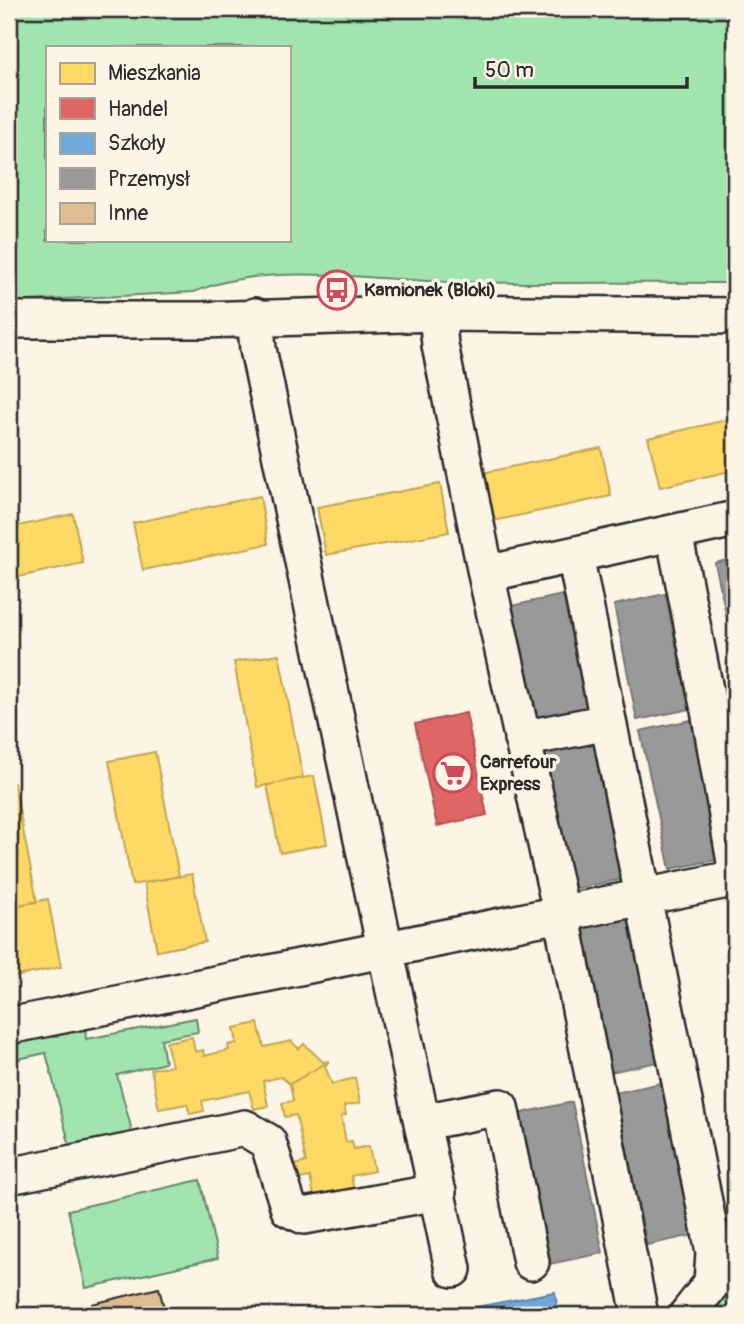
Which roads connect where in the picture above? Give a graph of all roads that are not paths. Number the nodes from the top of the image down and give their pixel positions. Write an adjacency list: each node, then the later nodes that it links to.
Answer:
1 (437, 313): 2 (street); 3 (street); 8 (street)
2 (255, 316): 4 (street); 16 (street)
3 (735, 316)
4 (9, 320)
5 (735, 519): 6 (street)
6 (674, 533): 7 (street); 9 (street)
7 (575, 555): 8 (street); 10 (street)
8 (486, 574): 11 (street)
9 (722, 707): 12 (street)
10 (608, 722): 11 (street); 14 (street)
11 (522, 739): 15 (street)
12 (735, 862)
13 (735, 874): 14 (street)
14 (642, 897): 15 (street); 24 (street)
15 (561, 912): 16 (street); 23 (street)
16 (386, 948): 17 (street); 18 (street)
17 (9, 1026)
18 (423, 1122): 20 (street); 21 (street)
19 (10, 1170): 20 (street)
20 (440, 1203): 22 (street)
21 (531, 1262)
22 (453, 1269)
23 (640, 1315)
24 (687, 1315)

